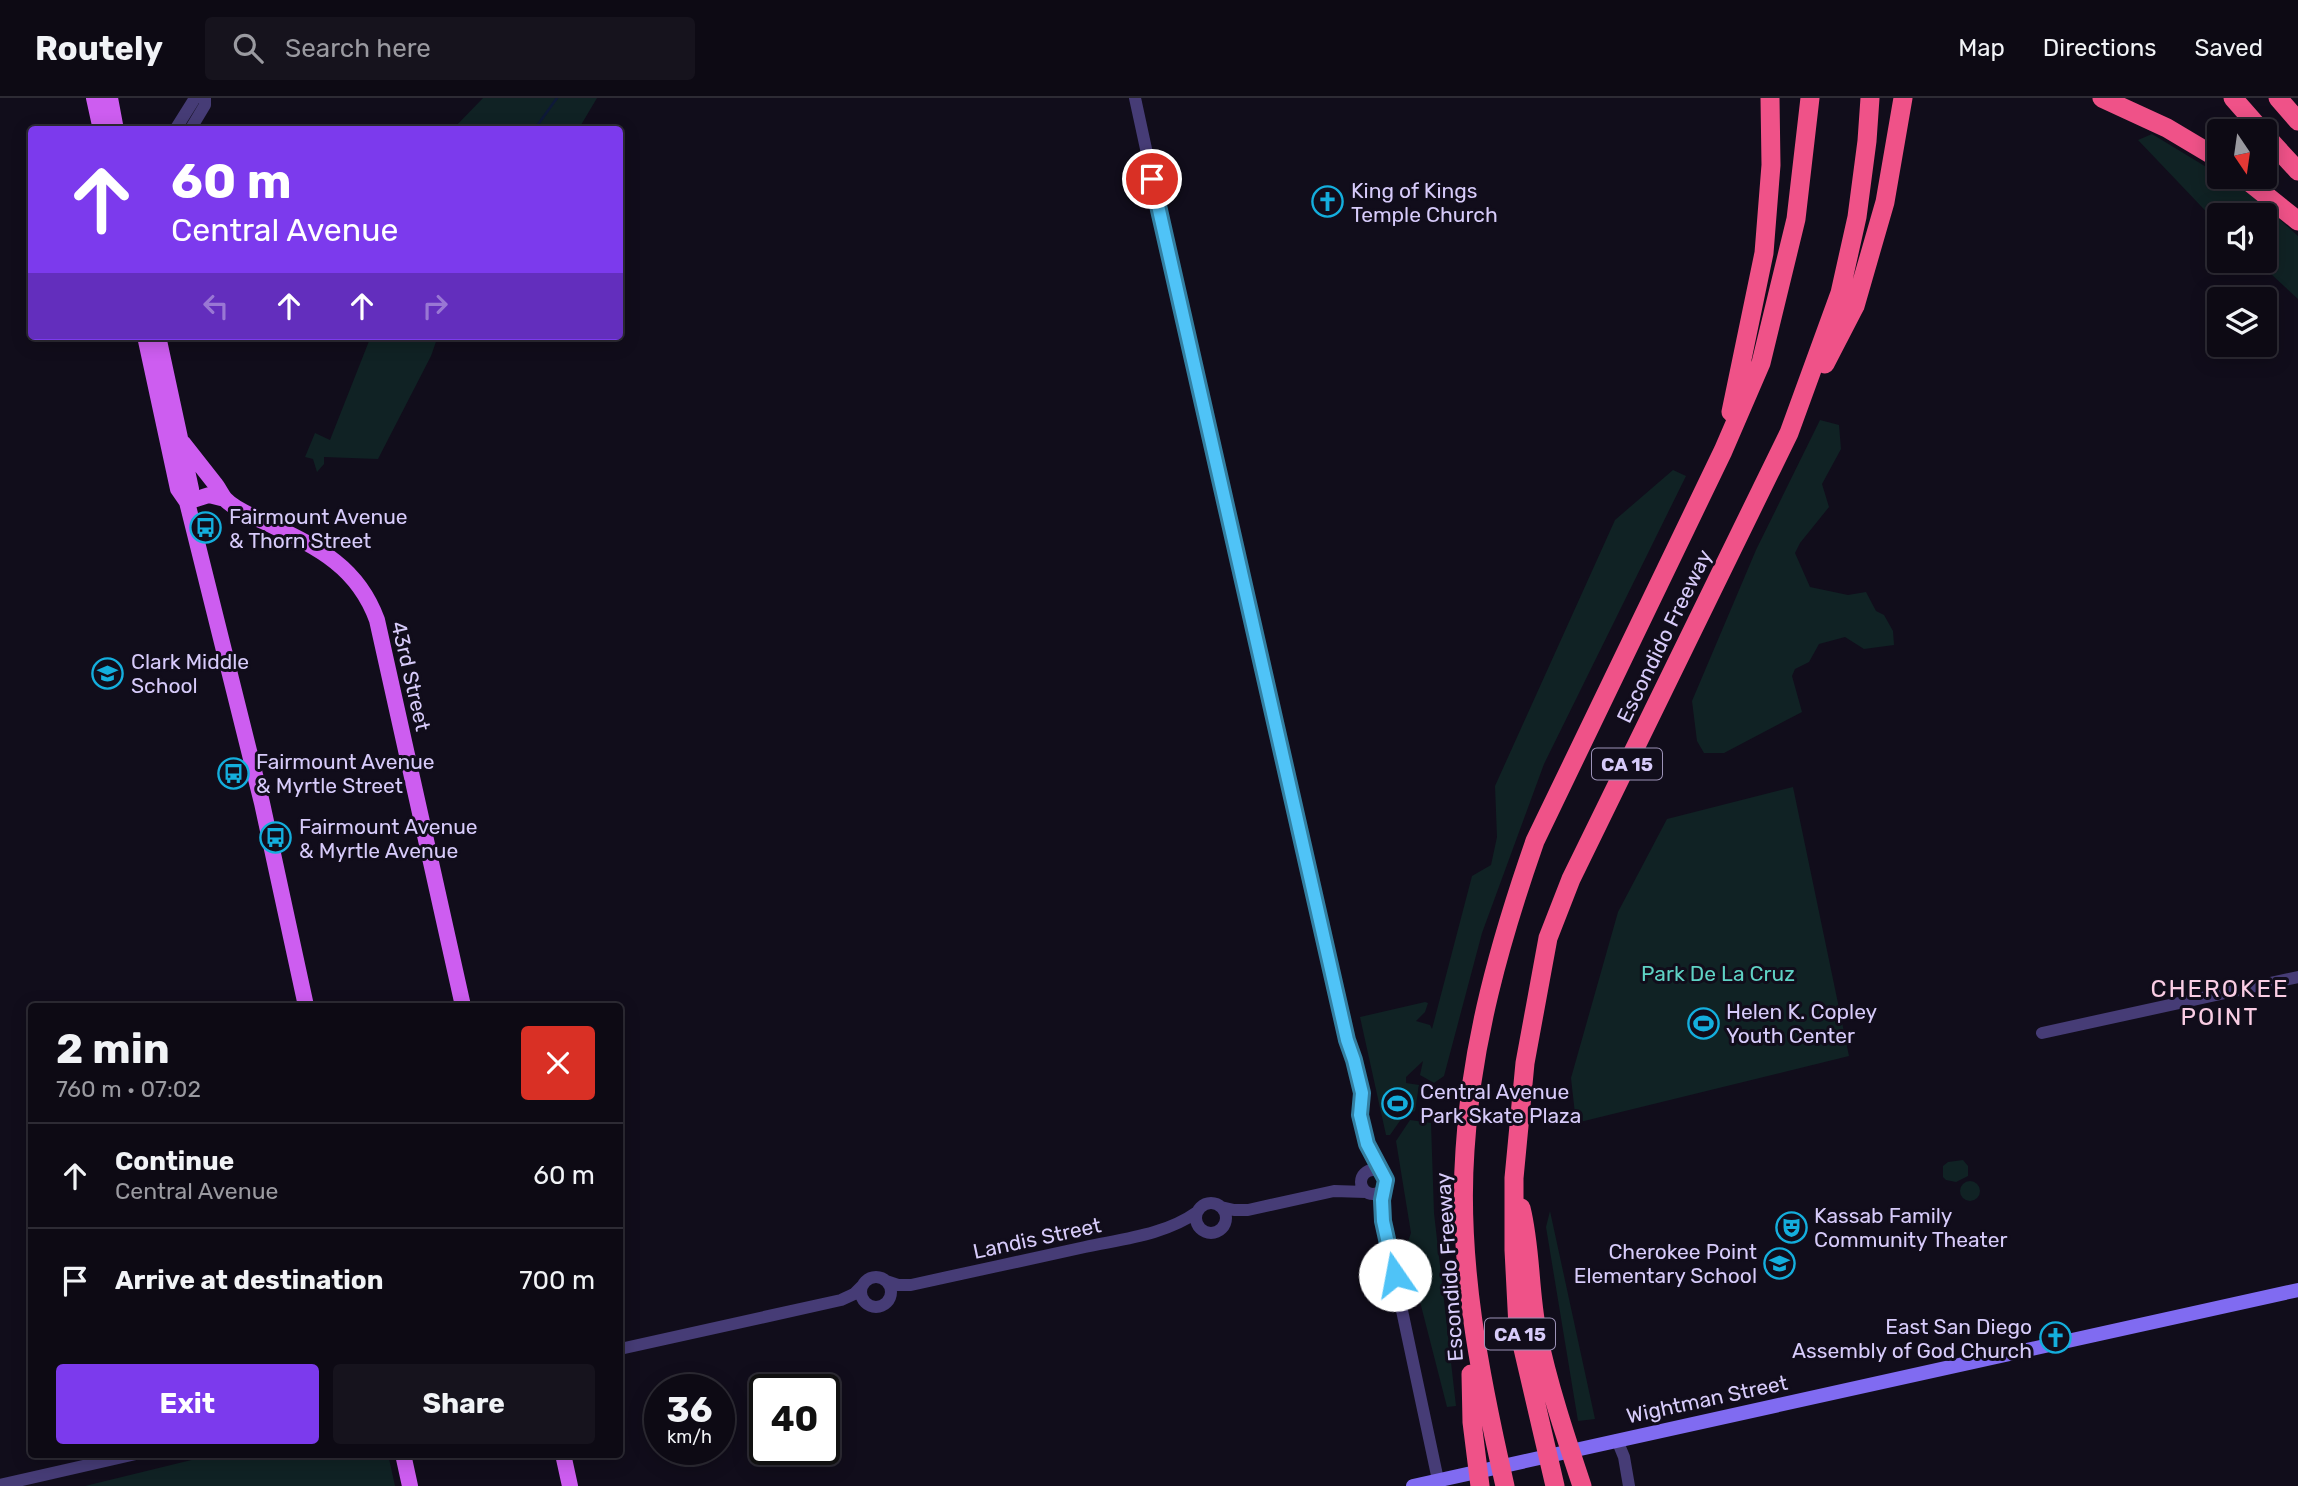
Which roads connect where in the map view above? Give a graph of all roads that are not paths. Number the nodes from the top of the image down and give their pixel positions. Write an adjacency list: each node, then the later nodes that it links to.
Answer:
1 (94, 98): 17 (main road)
2 (110, 98): 18 (main road)
3 (195, 98): 19 (street)
4 (205, 98): 20 (street)
5 (1135, 98): 37 (street)
6 (1770, 98): 30 (highway)
7 (1810, 98): 30 (highway, Escondido Freeway / CA 15)
8 (1870, 98): 28 (highway, Escondido Freeway / CA 15)
9 (1903, 98): 28 (highway)
10 (2102, 98): 22 (highway)
11 (2233, 98): 15 (highway)
12 (2278, 98): 16 (highway)
13 (2295, 98): 14 (highway)
14 (2298, 103)
15 (2251, 119)
16 (2298, 121)
17 (100, 126)
18 (115, 126)
19 (178, 126)
20 (192, 126)
21 (2277, 149): 23 (highway)
22 (2207, 152)
23 (2298, 172)
24 (2258, 189): 25 (highway)
25 (2298, 221)
26 (146, 340): 32 (main road)
27 (159, 340): 29 (main road)
28 (1789, 433): 40 (highway, Escondido Freeway / CA 15)
29 (183, 443): 31 (main road, 43rd Street); 32 (main road)
30 (1723, 451): 56 (highway, Escondido Freeway / CA 15)
31 (225, 499): 32 (main road); 35 (main road, 43rd Street)
32 (187, 502): 34 (main road)
33 (2298, 976): 36 (street)
34 (305, 1003)
35 (462, 1003)
36 (2042, 1033)
37 (1367, 1144): 38 (street); 39 (street)
38 (1379, 1171): 39 (street); 41 (street)
39 (1364, 1174): 42 (street); 43 (street)
40 (1514, 1178): 71 (highway, Escondido Freeway / CA 15); 72 (highway)
41 (1384, 1188): 43 (street); 47 (street)
42 (1334, 1191): 43 (street); 45 (street)
43 (1367, 1192): 47 (street)
44 (1221, 1207): 45 (street); 46 (street); 48 (street)
45 (1248, 1210): 48 (street)
46 (1196, 1212): 49 (street, Landis Street); 50 (street)
47 (1383, 1221): 64 (street)
48 (1225, 1224): 50 (street)
49 (1170, 1227): 50 (street, Landis Street); 52 (street, Landis Street)
50 (1200, 1230)
51 (886, 1281): 52 (street, Landis Street); 53 (street); 55 (street)
52 (911, 1285): 55 (street, Landis Street)
53 (862, 1286): 57 (street); 58 (street)
54 (2298, 1290): 60 (main road, Wightman Street)
55 (890, 1298): 58 (street)
56 (1471, 1299): 69 (highway); 70 (highway, Escondido Freeway / CA 15)
57 (841, 1300): 58 (street); 59 (street)
58 (866, 1304)
59 (623, 1348)
60 (1617, 1440): 64 (main road, Wightman Street); 73 (street)
61 (118, 1458): 65 (street)
62 (403, 1458): 66 (main road)
63 (564, 1458): 67 (main road)
64 (1438, 1480): 68 (main road, Wightman Street)
65 (0, 1485)
66 (410, 1486)
67 (570, 1486)
68 (1413, 1486)
69 (1480, 1486)
70 (1505, 1486)
71 (1555, 1486)
72 (1582, 1486)
73 (1629, 1486)

